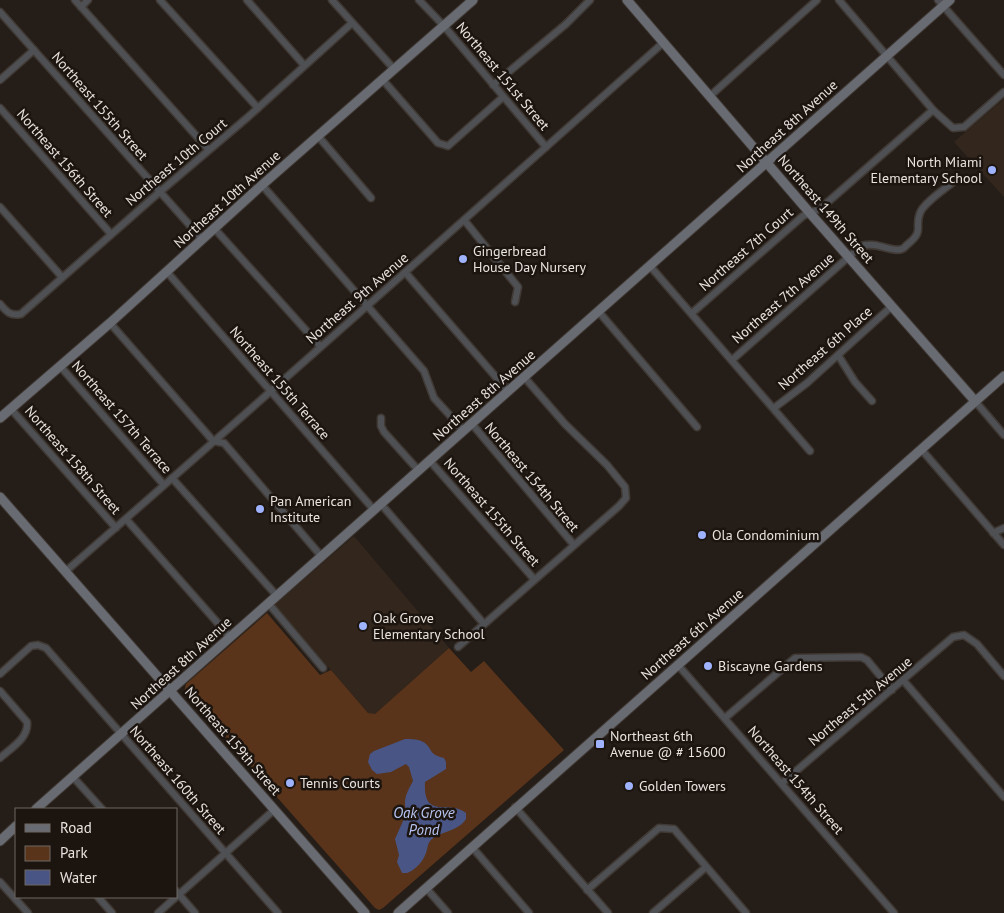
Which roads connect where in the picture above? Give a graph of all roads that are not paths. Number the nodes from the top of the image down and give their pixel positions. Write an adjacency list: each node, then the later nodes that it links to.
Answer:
1 (75, 0): 13 (street)
2 (88, 0): 13 (street)
3 (160, 0): 30 (street)
4 (247, 0): 20 (street)
5 (332, 0): 15 (street)
6 (419, 0): 16 (street, Northeast 151st Street)
7 (473, 0): 16 (street, Northeast 10th Avenue)
8 (590, 0): 25 (street)
9 (628, 0): 17 (street, Northeast 149th Street)
10 (817, 0): 27 (street)
11 (838, 0): 19 (street)
12 (944, 2): 19 (street, Northeast 8th Avenue); 22 (street)
13 (81, 7): 34 (street)
14 (0, 12): 18 (street, Northeast 155th Street)
15 (352, 23): 20 (street, Northeast 10th Court); 21 (street)
16 (444, 26): 21 (street, Northeast 10th Avenue); 25 (street, Northeast 151st Street)
17 (664, 42): 27 (street, Northeast 149th Street); 33 (street, Northeast 9th Avenue)
18 (34, 50): 24 (street); 38 (street, Northeast 155th Street)
19 (887, 56): 31 (street); 35 (street, Northeast 8th Avenue)
20 (304, 65): 30 (street, Northeast 10th Court)
21 (394, 69): 23 (street, Northeast 10th Avenue)
22 (1004, 75)
23 (382, 79): 28 (street); 32 (street, Northeast 10th Avenue)
24 (0, 80)
25 (493, 85): 28 (street, Northeast 151st Street)
26 (1004, 92): 31 (street)
27 (710, 96): 35 (street, Northeast 149th Street)
28 (503, 97): 33 (street, Northeast 151st Street)
29 (0, 108): 44 (street, Northeast 156th Street)
30 (258, 108): 34 (street, Northeast 10th Court)
31 (933, 110): 41 (street, Northeast 7th Court)
32 (318, 136): 37 (street, Northeast 10th Avenue); 39 (street)
33 (546, 147): 42 (street, Northeast 9th Avenue)
34 (208, 149): 38 (street, Northeast 10th Court)
35 (768, 162): 41 (street, Northeast 149th Street); 47 (street, Northeast 8th Avenue)
36 (957, 179): 46 (street, Northeast 7th Avenue)
37 (262, 185): 43 (street, Northeast 10th Avenue); 53 (street, Northeast 154th Street)
38 (160, 192): 44 (street, Northeast 10th Court); 45 (street, Northeast 155th Street)
39 (370, 198)
40 (0, 207): 50 (street)
41 (809, 212): 46 (street, Northeast 149th Street); 56 (street, Northeast 7th Court)
42 (464, 221): 49 (street, Northeast 9th Avenue); 51 (street)
43 (214, 228): 45 (street, Northeast 10th Avenue); 58 (street)
44 (111, 234): 50 (street, Northeast 10th Court)
45 (202, 239): 48 (street, Northeast 10th Avenue)
46 (849, 256): 54 (street, Northeast 149th Street); 60 (street, Northeast 7th Avenue)
47 (650, 266): 55 (street, Northeast 8th Avenue); 56 (street)
48 (167, 272): 57 (street, Northeast 10th Avenue); 64 (street, Northeast 155th Terrace)
49 (405, 272): 53 (street, Northeast 9th Avenue); 65 (street)
50 (62, 277): 52 (street, Northeast 10th Court)
51 (515, 302)
52 (0, 304)
53 (367, 306): 58 (street, Northeast 9th Avenue); 74 (street, Northeast 154th Street)
54 (892, 306): 59 (street, Northeast 6th Place); 67 (street, Northeast 149th Street)
55 (598, 312): 63 (street, Northeast 8th Avenue); 73 (street)
56 (692, 313): 60 (street)
57 (110, 323): 61 (street, Northeast 10th Avenue); 76 (street)
58 (320, 346): 64 (street, Northeast 9th Avenue)
59 (838, 354): 66 (street); 69 (street, Northeast 6th Place)
60 (732, 360): 69 (street)
61 (60, 366): 68 (street, Northeast 10th Avenue); 82 (street, Northeast 157th Terrace)
62 (1004, 376): 67 (street, Northeast 6th Avenue)
63 (525, 378): 65 (street, Northeast 8th Avenue); 89 (street)
64 (271, 391): 76 (street, Northeast 9th Avenue); 84 (street, Northeast 155th Terrace)
65 (508, 391): 72 (street, Northeast 8th Avenue)
66 (872, 400)
67 (975, 401): 75 (street, Northeast 149th Street); 77 (street, Northeast 6th Avenue)
68 (11, 408): 70 (street, Northeast 10th Avenue); 86 (street, Northeast 158th Street)
69 (774, 408): 78 (street)
70 (0, 418)
71 (381, 418): 80 (street)
72 (472, 424): 74 (street, Northeast 8th Avenue); 89 (street, Northeast 154th Street)
73 (697, 427)
74 (464, 431): 79 (street, Northeast 8th Avenue)
75 (1004, 435)
76 (214, 441): 81 (street, Northeast 9th Avenue); 91 (street)
77 (921, 449): 88 (street); 99 (street, Northeast 6th Avenue)
78 (810, 451)
79 (430, 461): 80 (street, Northeast 8th Avenue); 93 (street, Northeast 155th Street)
80 (419, 471): 84 (street, Northeast 8th Avenue)
81 (172, 478): 82 (street, Northeast 9th Avenue); 94 (street, Northeast 157th Terrace)
82 (164, 485): 85 (street, Northeast 9th Avenue)
83 (0, 497): 92 (street, Northeast 159th Street)
84 (377, 508): 91 (street, Northeast 8th Avenue); 96 (street, Northeast 155th Terrace)
85 (126, 519): 86 (street, Northeast 9th Avenue); 97 (street, Northeast 158th Street)
86 (116, 528): 92 (street, Northeast 9th Avenue)
87 (1004, 528): 88 (street)
88 (994, 533): 90 (street)
89 (574, 545): 93 (street)
90 (1004, 545)
91 (322, 557): 94 (street, Northeast 8th Avenue)
92 (66, 571): 104 (street, Northeast 159th Street)
93 (534, 579): 96 (street)
94 (277, 596): 95 (street, Northeast 8th Avenue)
95 (268, 604): 97 (street, Northeast 8th Avenue); 100 (street)
96 (484, 624): 98 (street)
97 (230, 637): 104 (street, Northeast 8th Avenue)
98 (458, 647)
99 (678, 665): 107 (street, Northeast 154th Street); 113 (street, Northeast 6th Avenue)
100 (323, 668)
101 (0, 674): 108 (street, Northeast 160th Street)
102 (1004, 676): 103 (street, Northeast 5th Avenue)
103 (904, 680): 105 (street, Northeast 5th Avenue); 112 (street)
104 (171, 690): 108 (street, Northeast 8th Avenue); 116 (street, Northeast 159th Street)
105 (892, 690): 107 (street); 111 (street, Northeast 5th Avenue)
106 (0, 691): 109 (street)
107 (725, 718): 111 (street, Northeast 154th Street)
108 (121, 734): 110 (street, Northeast 8th Avenue); 120 (street, Northeast 160th Street)
109 (0, 758)
110 (73, 777): 114 (street, Northeast 8th Avenue); 115 (street)
111 (782, 783): 140 (street, Northeast 154th Street)
112 (1004, 797)
113 (515, 807): 119 (street, Northeast 6th Avenue); 124 (street)
114 (37, 808)
115 (101, 808)
116 (274, 810): 120 (street); 133 (street, Northeast 159th Street)
117 (15, 827): 118 (street)
118 (0, 841)
119 (472, 847): 123 (street, Northeast 6th Avenue); 136 (street)
120 (226, 854): 125 (street); 132 (street, Northeast 160th Street)
121 (706, 867): 124 (street); 138 (street); 139 (street)
122 (0, 882): 128 (street)
123 (426, 888): 134 (street, Northeast 6th Avenue); 135 (street)
124 (587, 890): 137 (street)
125 (178, 893): 131 (street)
126 (99, 898): 129 (street)
127 (173, 898): 130 (street)
128 (28, 913)
129 (112, 913)
130 (158, 913)
131 (195, 913)
132 (278, 913)
133 (365, 913)
134 (398, 913)
135 (448, 913)
136 (529, 913)
137 (608, 913)
138 (652, 913)
139 (745, 913)
140 (894, 913)

